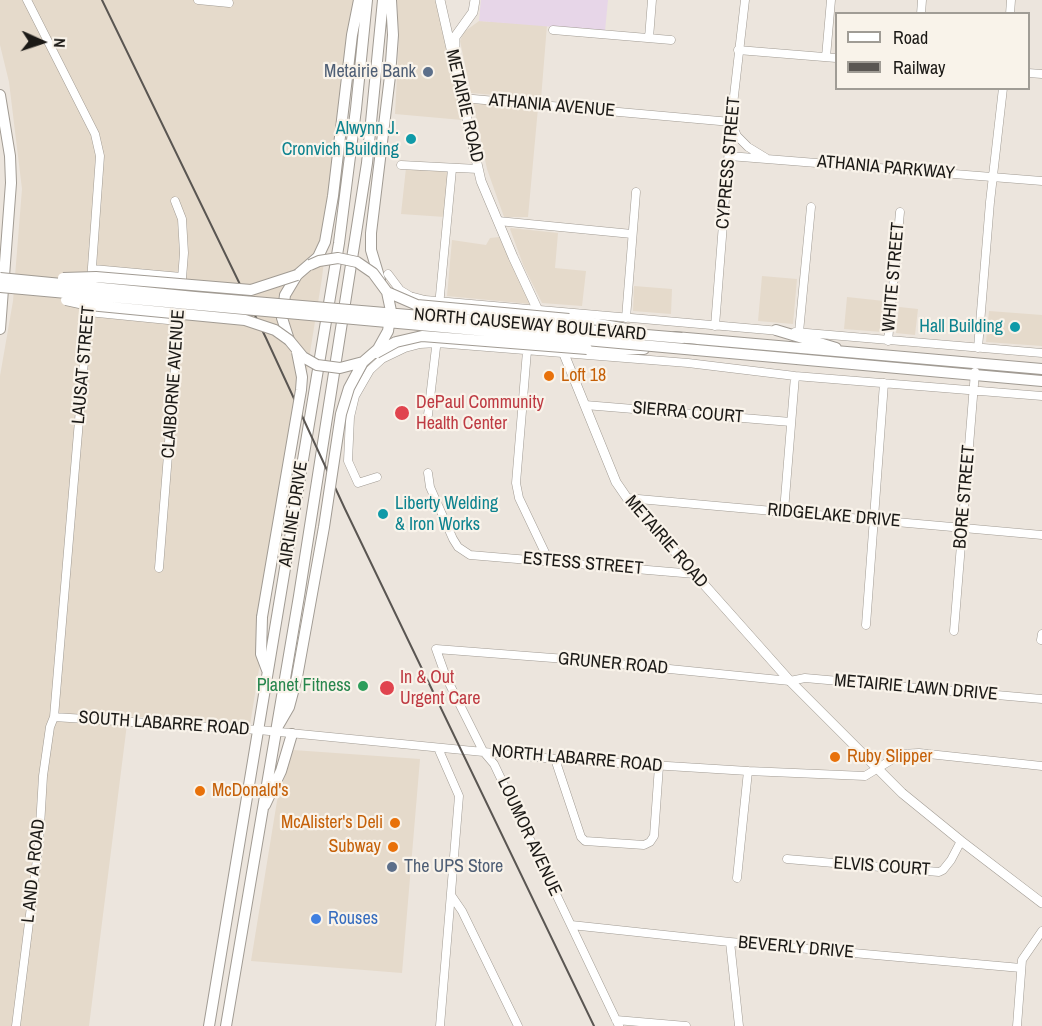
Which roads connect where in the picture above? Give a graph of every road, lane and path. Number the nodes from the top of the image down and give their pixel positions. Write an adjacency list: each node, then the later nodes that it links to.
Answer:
1 (27, 0): 40 (street, LAUSAT STREET)
2 (198, 0): 12 (street)
3 (359, 0): 39 (highway)
4 (367, 0): 93 (highway, AIRLINE DRIVE)
5 (383, 0): 98 (highway, AIRLINE DRIVE)
6 (391, 0): 43 (highway)
7 (440, 0): 13 (main road, METAIRIE ROAD)
8 (475, 0): 14 (main road)
9 (652, 0): 16 (street)
10 (745, 0): 18 (street, CYPRESS STREET)
11 (831, 0): 19 (street)
12 (229, 3)
13 (444, 18): 14 (main road); 21 (main road, METAIRIE ROAD)
14 (464, 24): 21 (main road)
15 (553, 30): 16 (street)
16 (649, 38): 17 (street)
17 (671, 39)
18 (738, 50): 19 (street); 25 (street, CYPRESS STREET)
19 (826, 57): 20 (street)
20 (835, 58)
21 (454, 64): 24 (main road, METAIRIE ROAD)
22 (1003, 90): 31 (street)
23 (0, 95): 53 (highway)
24 (462, 99): 25 (street, ATHANIA AVENUE); 30 (main road, METAIRIE ROAD)
25 (731, 122): 26 (street, CYPRESS STREET); 27 (street)
26 (729, 156): 27 (street, ATHANIA PARKWAY); 52 (street, CYPRESS STREET)
27 (766, 158): 31 (street, ATHANIA PARKWAY)
28 (400, 165): 29 (street)
29 (452, 169): 30 (street); 47 (street)
30 (478, 170): 37 (main road, METAIRIE ROAD)
31 (993, 177): 32 (street, ATHANIA PARKWAY); 61 (street)
32 (1042, 181)
33 (636, 192): 38 (street)
34 (175, 201): 42 (street, CLAIBORNE AVENUE)
35 (811, 207): 55 (street)
36 (900, 212): 57 (street, WHITE STREET)
37 (498, 221): 38 (street); 48 (main road, METAIRIE ROAD)
38 (632, 234): 50 (street)
39 (310, 266): 41 (highway, bridge); 43 (highway, bridge)
40 (93, 269): 42 (street); 49 (street, LAUSAT STREET)
41 (297, 275): 45 (highway, bridge); 56 (highway, bridge)
42 (181, 277): 51 (street, CLAIBORNE AVENUE)
43 (384, 277): 46 (highway, bridge); 47 (street, NORTH CAUSEWAY BOULEVARD)
44 (0, 278): 45 (highway, bridge)
45 (9, 285): 56 (highway, bridge); 59 (highway, NORTH CAUSEWAY BOULEVARD, bridge); 59 (highway, NORTH CAUSEWAY BOULEVARD, bridge)
46 (387, 292): 59 (highway, bridge); 67 (highway, bridge)
47 (439, 302): 48 (street, NORTH CAUSEWAY BOULEVARD); 58 (street)
48 (536, 310): 50 (street, NORTH CAUSEWAY BOULEVARD); 66 (main road, METAIRIE ROAD)
49 (88, 312): 51 (street); 96 (street, LAUSAT STREET)
50 (626, 318): 52 (street, NORTH CAUSEWAY BOULEVARD)
51 (178, 321): 86 (street, CLAIBORNE AVENUE)
52 (715, 326): 54 (street, NORTH CAUSEWAY BOULEVARD)
53 (0, 329)
54 (776, 330): 55 (street, NORTH CAUSEWAY BOULEVARD); 64 (highway)
55 (799, 332): 57 (street, NORTH CAUSEWAY BOULEVARD)
56 (289, 340): 63 (highway, bridge)
57 (888, 341): 61 (street, NORTH CAUSEWAY BOULEVARD)
58 (436, 343): 62 (street, NORTH CAUSEWAY BOULEVARD); 76 (street); 79 (street, NORTH CAUSEWAY BOULEVARD)
59 (681, 343): 60 (highway, NORTH CAUSEWAY BOULEVARD); 67 (highway, bridge)
60 (696, 344): 64 (highway, NORTH CAUSEWAY BOULEVARD); 68 (highway, NORTH CAUSEWAY BOULEVARD)
61 (978, 348): 65 (street, NORTH CAUSEWAY BOULEVARD)
62 (527, 351): 66 (street, NORTH CAUSEWAY BOULEVARD); 85 (street)
63 (297, 352): 67 (highway, bridge); 93 (highway, bridge)
64 (848, 352): 68 (highway, NORTH CAUSEWAY BOULEVARD)
65 (1042, 353)
66 (564, 354): 70 (street, NORTH CAUSEWAY BOULEVARD); 75 (main road, METAIRIE ROAD)
67 (367, 359): 98 (highway, bridge)
68 (975, 369): 69 (highway, NORTH CAUSEWAY BOULEVARD); 71 (highway, NORTH CAUSEWAY BOULEVARD); 73 (street, BORE STREET)
69 (1042, 369)
70 (795, 376): 72 (street, NORTH CAUSEWAY BOULEVARD); 77 (street)
71 (1042, 381)
72 (884, 383): 73 (street, NORTH CAUSEWAY BOULEVARD); 82 (street)
73 (974, 390): 74 (street, NORTH CAUSEWAY BOULEVARD); 83 (street, BORE STREET)
74 (1042, 396)
75 (585, 405): 77 (street, SIERRA COURT); 80 (main road, METAIRIE ROAD)
76 (428, 415)
77 (791, 422): 81 (street)
78 (428, 473): 85 (street, ESTESS STREET)
79 (377, 477)
80 (627, 498): 81 (street, RIDGELAKE DRIVE); 87 (main road, METAIRIE ROAD)
81 (784, 511): 82 (street, RIDGELAKE DRIVE)
82 (873, 520): 83 (street, RIDGELAKE DRIVE); 88 (street)
83 (963, 528): 84 (street, RIDGELAKE DRIVE); 89 (street, BORE STREET)
84 (1042, 535)
85 (549, 561): 87 (street, ESTESS STREET)
86 (159, 568)
87 (695, 574): 94 (main road, METAIRIE ROAD)
88 (866, 625)
89 (954, 631)
90 (1042, 634): 91 (street)
91 (1041, 640)
92 (436, 649): 94 (street, GRUNER ROAD); 101 (street, LOUMOR AVENUE)
93 (268, 672): 97 (highway, AIRLINE DRIVE)
94 (790, 681): 95 (street, METAIRIE LAWN DRIVE); 105 (main road, METAIRIE ROAD)
95 (1042, 699)
96 (54, 717): 97 (street, SOUTH LABARRE ROAD); 120 (street, L AND A ROAD)
97 (259, 730): 98 (street, SOUTH LABARRE ROAD); 111 (highway, AIRLINE DRIVE)
98 (274, 732): 99 (street, NORTH LABARRE ROAD); 107 (highway, AIRLINE DRIVE)
99 (292, 734): 100 (street, NORTH LABARRE ROAD); 107 (highway)
100 (438, 748): 101 (street, NORTH LABARRE ROAD); 112 (street)
101 (483, 751): 102 (street, NORTH LABARRE ROAD); 114 (street, LOUMOR AVENUE)
102 (555, 759): 103 (street, NORTH LABARRE ROAD); 103 (street)
103 (659, 766): 106 (street, NORTH LABARRE ROAD)
104 (1042, 766): 105 (street, NORTH LABARRE ROAD)
105 (878, 769): 106 (street, NORTH LABARRE ROAD); 108 (main road, METAIRIE ROAD)
106 (748, 771): 110 (street)
107 (261, 810): 116 (highway, AIRLINE DRIVE)
108 (961, 841): 109 (street, ELVIS COURT); 113 (main road, METAIRIE ROAD)
109 (787, 859)
110 (737, 878)
111 (232, 891): 116 (highway); 121 (highway, AIRLINE DRIVE)
112 (452, 895): 123 (street); 124 (street)
113 (1042, 903)
114 (571, 925): 117 (street, BEVERLY DRIVE); 119 (street, LOUMOR AVENUE)
115 (1042, 931): 118 (street)
116 (240, 942): 122 (highway, AIRLINE DRIVE)
117 (730, 942): 118 (street, BEVERLY DRIVE); 126 (street)
118 (1022, 968): 127 (street)
119 (618, 1023): 125 (street)
120 (16, 1026)
121 (209, 1026)
122 (226, 1026)
123 (440, 1026)
124 (518, 1026)
125 (686, 1026)
126 (739, 1026)
127 (1017, 1026)

